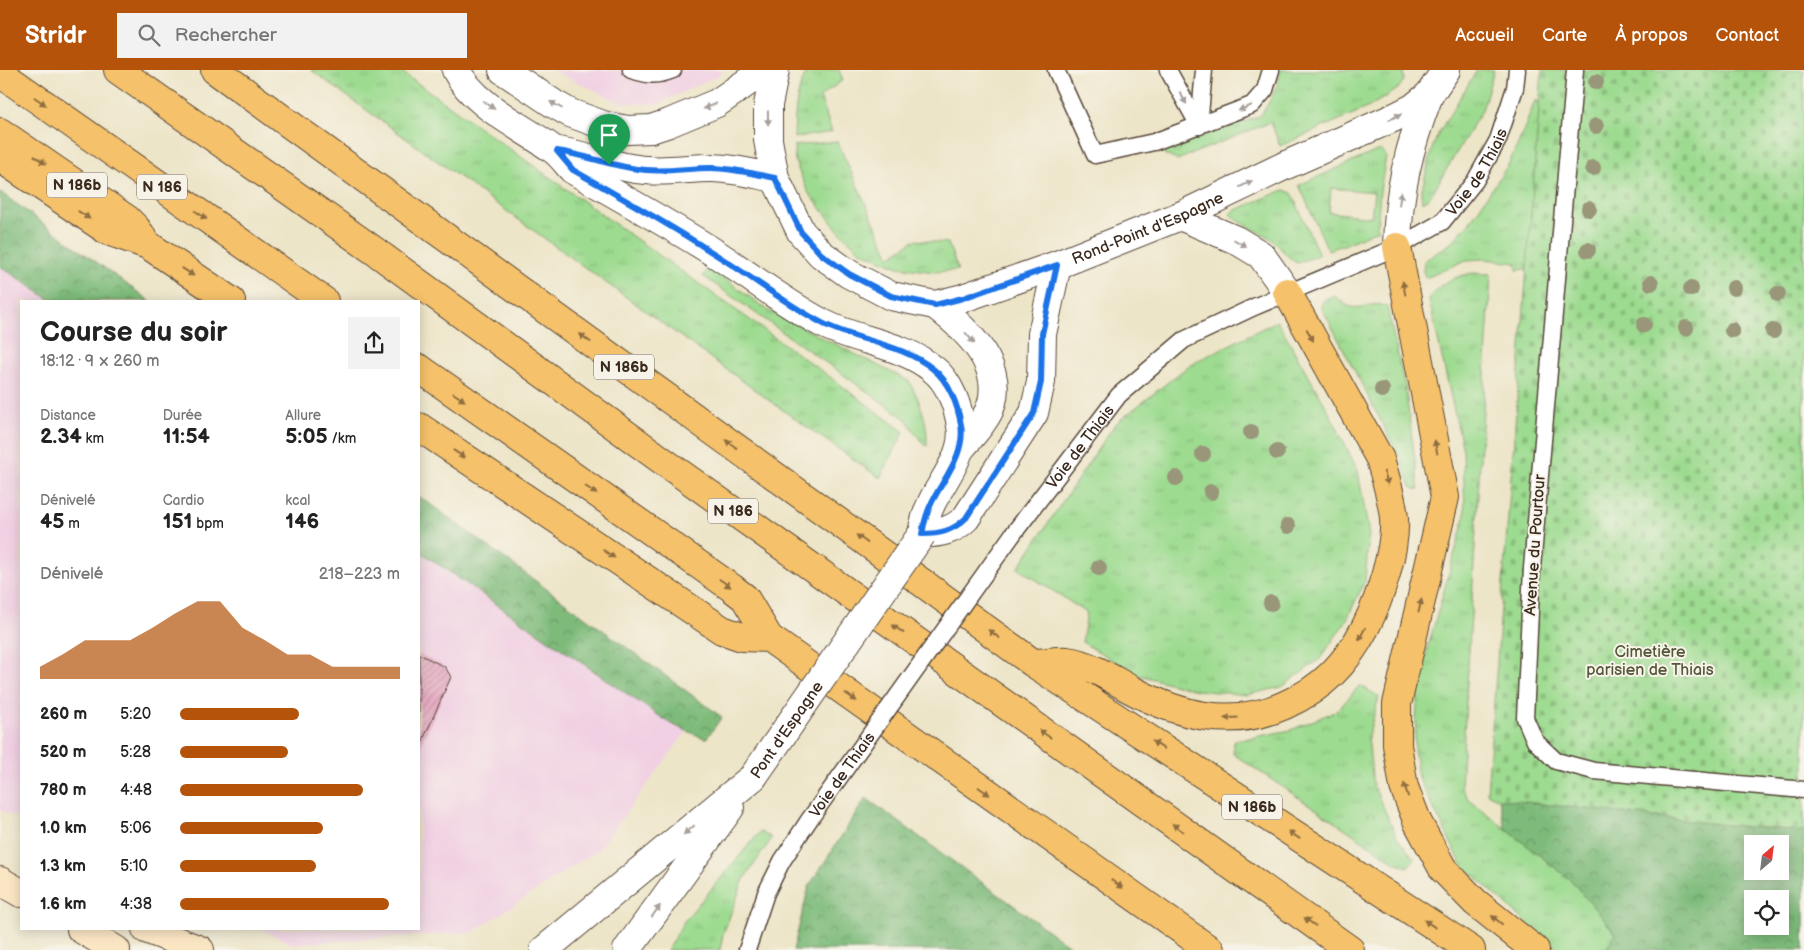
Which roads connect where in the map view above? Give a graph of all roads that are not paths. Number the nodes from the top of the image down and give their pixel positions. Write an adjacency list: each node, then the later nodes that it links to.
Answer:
1 (118, 70): 51 (highway, N 186, one-way to 1)
2 (215, 70): 36 (highway, N 186b, one-way to 2)
3 (456, 70): 20 (street, one-way to 20)
4 (503, 70): 7 (street, one-way to 4)
5 (630, 70): 6 (lane)
6 (673, 70)
7 (765, 70)
8 (775, 70): 22 (street, Rond-Point d'Espagne, one-way to 22)
9 (1056, 70): 18 (lane)
10 (1168, 70): 18 (lane, one-way to 18)
11 (1204, 70): 18 (lane)
12 (1271, 70): 18 (lane, one-way to 18)
13 (1446, 70): 17 (street, Rond-Point d'Espagne)
14 (1517, 70): 25 (lane, Voie de Thiais)
15 (1575, 70): 38 (lane, Avenue du Pourtour)
16 (0, 73): 29 (highway, N 186, one-way to 29)
17 (1429, 95): 23 (street, Rond-Point d'Espagne, one-way to 17); 25 (street, one-way to 17)
18 (1199, 126)
19 (0, 132): 24 (highway, N 186b, one-way to 24)
20 (557, 151): 22 (street); 33 (street)
21 (0, 158): 24 (highway, one-way to 24)
22 (775, 178): 30 (street, Rond-Point d'Espagne)
23 (1180, 216): 26 (street, Rond-Point d'Espagne); 27 (street, one-way to 27)
24 (148, 245): 28 (highway, N 186b, one-way to 28)
25 (1397, 247): 27 (lane, Voie de Thiais); 53 (highway, one-way to 25)
26 (1057, 265): 30 (street, Rond-Point d'Espagne); 34 (street)
27 (1286, 292): 36 (highway, one-way to 36); 49 (lane, Voie de Thiais, bridge)
28 (230, 300)
29 (323, 300)
30 (935, 305): 33 (street, one-way to 33)
31 (420, 369): 35 (highway, one-way to 35)
32 (420, 428): 35 (highway, one-way to 35)
33 (961, 448): 34 (street, Pont d'Espagne)
34 (922, 534): 37 (street, Pont d'Espagne, bridge)
35 (769, 638): 50 (highway, one-way to 50)
36 (1033, 663): 52 (highway, N 186b, one-way to 36)
37 (753, 777): 47 (street, Pont d'Espagne, one-way to 47); 48 (street, one-way to 37)
38 (1804, 790)
39 (0, 871): 40 (main road)
40 (20, 879)
41 (0, 881): 42 (main road)
42 (20, 892)
43 (83, 930): 45 (main road)
44 (149, 930): 46 (main road)
45 (116, 950)
46 (200, 950)
47 (544, 950)
48 (627, 950)
49 (747, 950)
50 (1210, 950)
51 (1350, 950)
52 (1471, 950)
53 (1535, 950)

